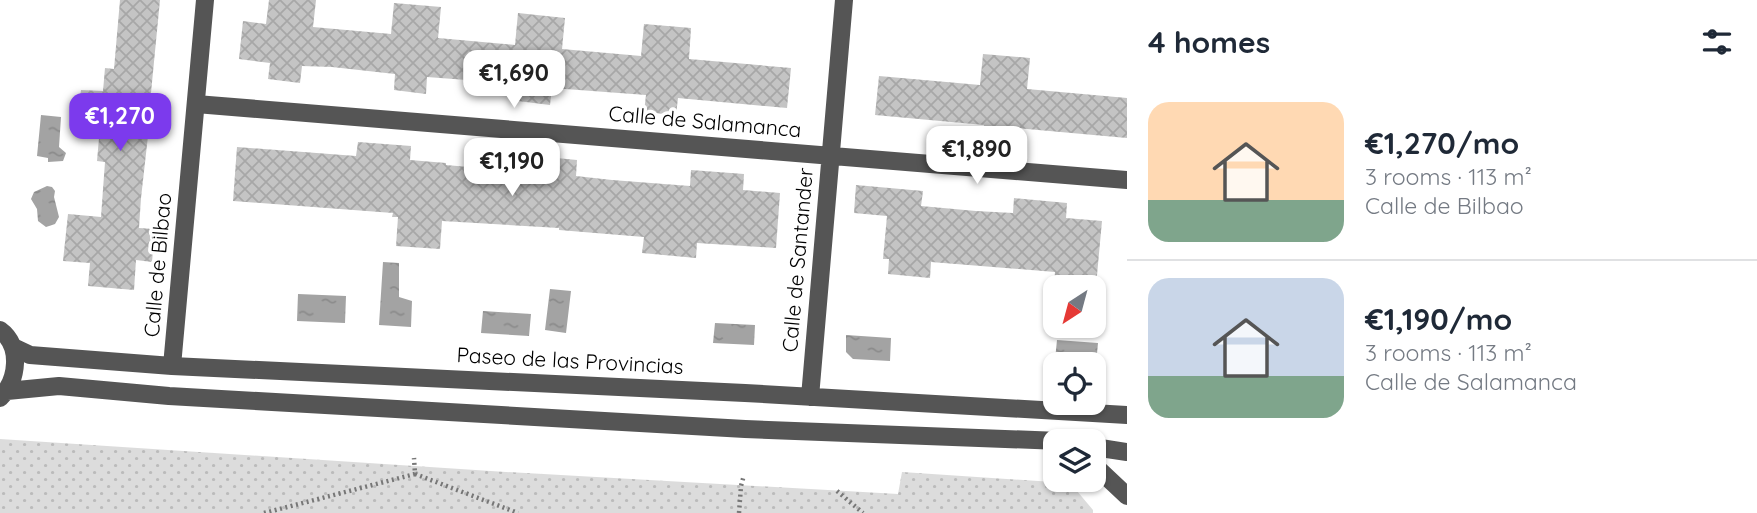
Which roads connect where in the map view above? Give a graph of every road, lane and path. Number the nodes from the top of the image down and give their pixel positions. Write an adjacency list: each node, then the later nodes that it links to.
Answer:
1 (205, 0): 3 (street, Calle de Bilbao)
2 (844, 0): 4 (street, Calle de Santander)
3 (196, 104): 4 (street, Calle de Salamanca); 8 (street, Calle de Bilbao)
4 (830, 155): 5 (street, Calle de Salamanca); 10 (street, Calle de Santander)
5 (1127, 180)
6 (0, 330): 7 (street)
7 (13, 347): 8 (street, Paseo de las Provincias); 9 (street)
8 (172, 366): 10 (street, Paseo de las Provincias)
9 (4, 394): 12 (street)
10 (810, 397): 11 (street, Paseo de las Provincias)
11 (1127, 415)
12 (1043, 440)
13 (1106, 449): 14 (street)
14 (1127, 452)
15 (414, 458): 16 (path)
16 (415, 474): 21 (path); 22 (path)
17 (744, 475): 23 (path)
18 (1106, 476): 20 (street)
19 (837, 491): 24 (path)
20 (1127, 496)
21 (264, 513)
22 (518, 513)
23 (739, 513)
24 (863, 513)

